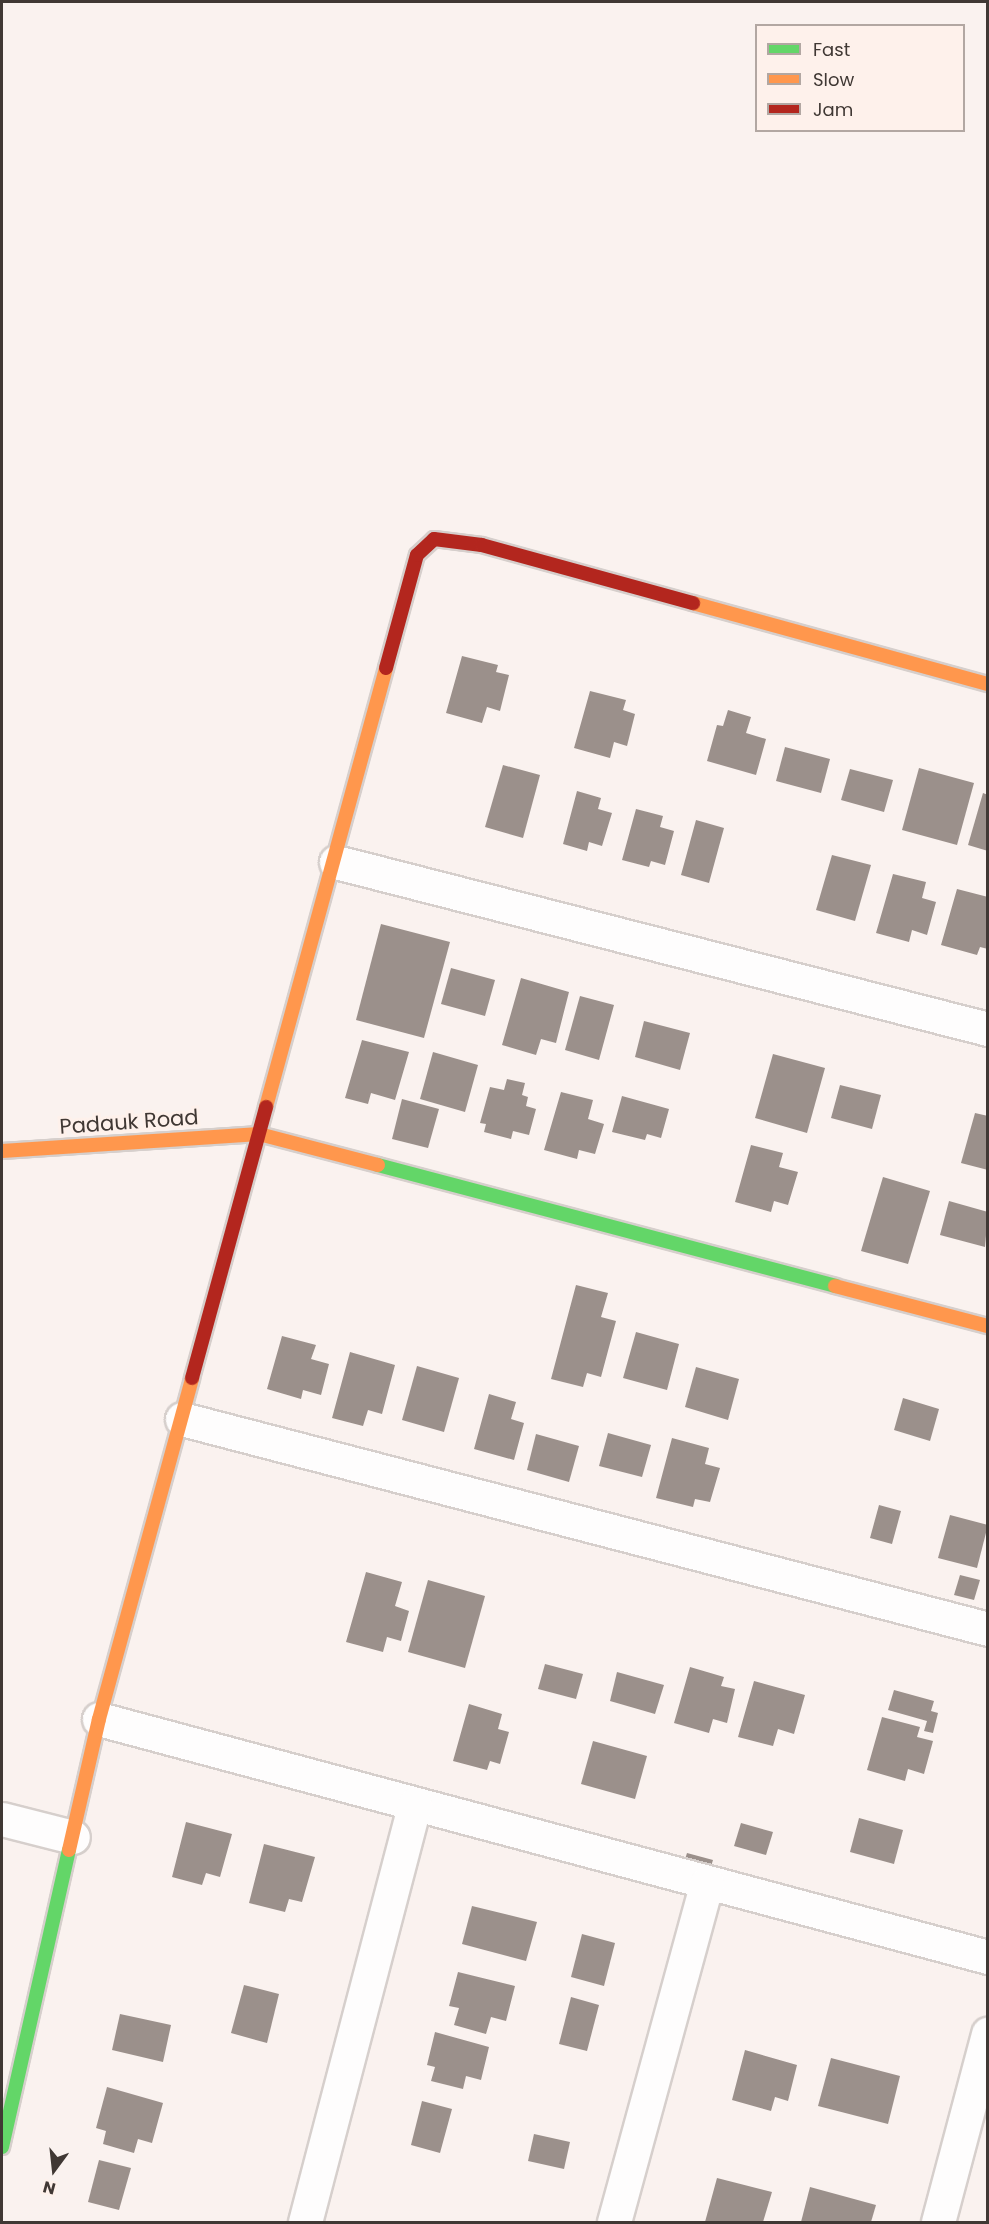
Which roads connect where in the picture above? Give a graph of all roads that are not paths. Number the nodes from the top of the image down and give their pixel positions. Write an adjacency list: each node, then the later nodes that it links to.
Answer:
1 (987, 684): 2 (street)
2 (336, 862): 3 (street); 4 (street)
3 (987, 1029)
4 (259, 1134): 5 (street, Padauk Road); 6 (street, Padauk Road); 7 (street)
5 (2, 1151)
6 (987, 1326)
7 (182, 1419): 8 (street); 9 (street)
8 (987, 1629)
9 (99, 1719): 10 (street); 12 (street)
10 (415, 1804): 13 (street); 17 (street)
11 (2, 1819): 12 (street)
12 (73, 1837): 16 (street)
13 (707, 1882): 14 (street); 18 (street)
14 (987, 1957)
15 (987, 2034): 19 (street)
16 (2, 2147)
17 (305, 2223)
18 (614, 2223)
19 (938, 2223)

